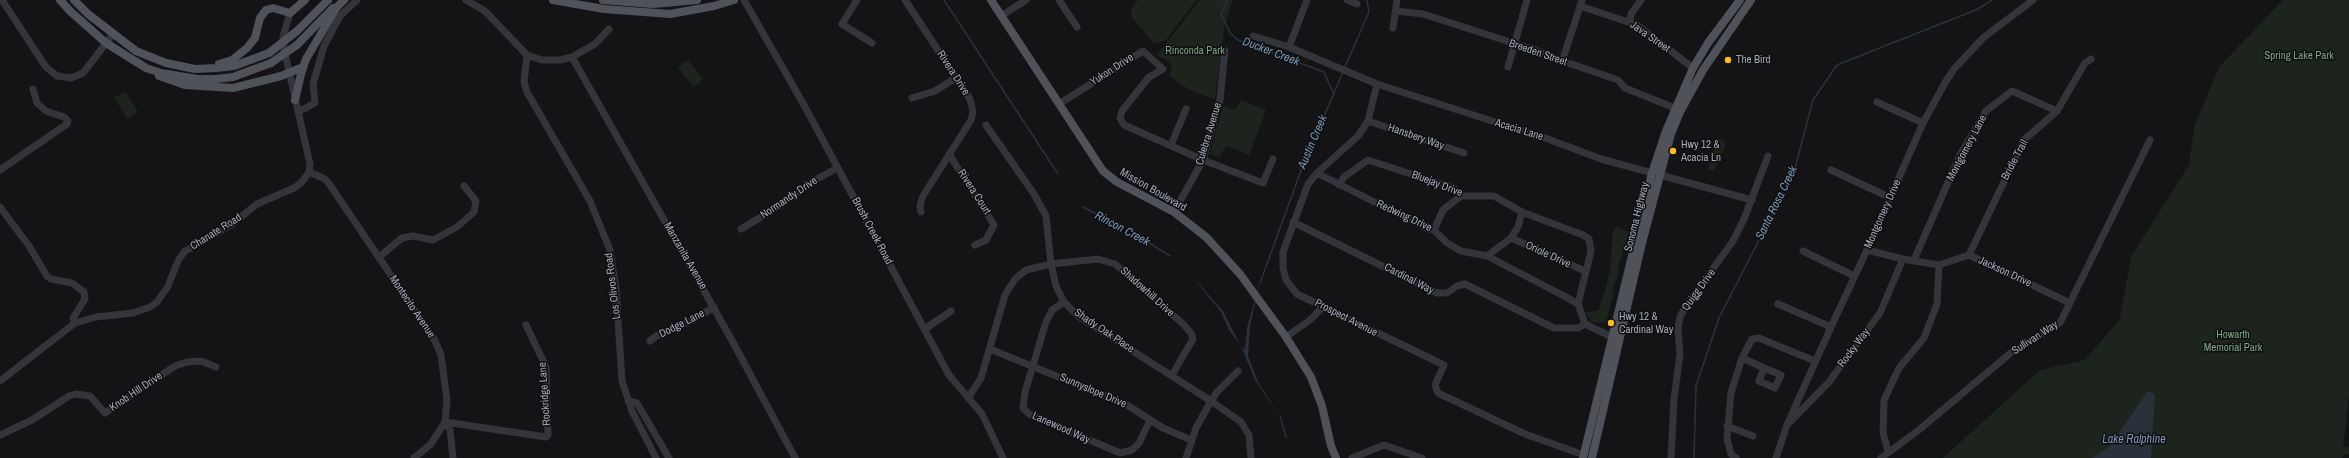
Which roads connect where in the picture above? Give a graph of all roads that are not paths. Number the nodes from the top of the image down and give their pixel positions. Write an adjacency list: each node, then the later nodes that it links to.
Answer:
1 (2, 0): 38 (street)
2 (60, 0): 38 (main road)
3 (74, 0): 36 (main road)
4 (304, 0): 30 (main road)
5 (328, 0): 51 (main road, bridge)
6 (343, 0): 47 (main road); 49 (main road, bridge)
7 (357, 0): 63 (street)
8 (466, 0): 43 (street)
9 (553, 0): 12 (main road)
10 (603, 0): 11 (main road)
11 (697, 0)
12 (734, 0)
13 (744, 0): 74 (street, Brush Creek Road)
14 (857, 0): 39 (street)
15 (905, 0): 53 (street, Rivera Drive)
16 (991, 0): 31 (main road, Mission Boulevard)
17 (1026, 0): 31 (street)
18 (1059, 0): 33 (street)
19 (1307, 0): 41 (street)
20 (1347, 0): 28 (street)
21 (1397, 0): 29 (street)
22 (1527, 0): 40 (street)
23 (1641, 0): 32 (street)
24 (1740, 0): 50 (main road, Sonoma Highway)
25 (1751, 0): 79 (main road, Sonoma Highway)
26 (2033, 0): 65 (street, Montgomery Drive)
27 (1581, 3): 32 (street, Java Street); 46 (street)
28 (1358, 4)
29 (1396, 11): 34 (street); 40 (street, Breeden Street)
30 (290, 13): 51 (main road); 52 (street)
31 (1001, 16): 59 (main road, Mission Boulevard)
32 (1630, 22): 50 (street, Java Street)
33 (1077, 27)
34 (1393, 28)
35 (609, 29): 44 (street)
36 (113, 34): 38 (street); 51 (main road)
37 (1252, 36): 41 (street, Acacia Lane)
38 (106, 43): 49 (main road)
39 (872, 43)
40 (1514, 44): 46 (street, Breeden Street); 48 (street)
41 (1289, 47): 54 (street, Acacia Lane)
42 (1225, 50): 73 (street, Culebra Avenue)
43 (527, 55): 44 (street); 132 (street, Los Olivos Road)
44 (572, 56): 109 (street, Manzanita Avenue)
45 (2091, 59): 62 (street, Bridle Trail)
46 (1562, 62): 60 (street, Breeden Street)
47 (303, 67): 52 (main road); 57 (main road)
48 (1508, 67)
49 (146, 68): 52 (main road)
50 (1693, 68): 60 (main road, Sonoma Highway)
51 (195, 69)
52 (289, 71): 57 (street)
53 (957, 77): 56 (street); 70 (street, Rivera Drive)
54 (1377, 84): 64 (street, Prospect Avenue); 79 (street, Acacia Lane)
55 (33, 90): 75 (street)
56 (912, 98)
57 (295, 100): 63 (street)
58 (1877, 102): 65 (street)
59 (1058, 104): 68 (street, Yukon Drive); 87 (main road, Mission Boulevard)
60 (1675, 108): 79 (main road, Sonoma Highway)
61 (1186, 109): 68 (street)
62 (2057, 111): 96 (street, Bridle Trail); 100 (street, Montgomery Lane)
63 (298, 112): 77 (street)
64 (1368, 121): 69 (street, Hansbery Way); 78 (street, Prospect Avenue)
65 (1923, 122): 83 (street, Montgomery Drive)
66 (986, 125): 101 (street, Shady Oak Place)
67 (2150, 140): 106 (street, Sullivan Way)
68 (1171, 145): 73 (street)
69 (1464, 153)
70 (949, 154): 86 (street, Rivera Drive); 93 (street, Rivera Court)
71 (1768, 156): 84 (street, Quigg Drive)
72 (1273, 159): 73 (street)
73 (1203, 160): 87 (street, Culebra Avenue)
74 (837, 168): 90 (street, Normandy Drive); 116 (street, Brush Creek Road)
75 (0, 170)
76 (1831, 170): 83 (street)
77 (309, 172): 98 (street, Montecito Avenue); 112 (street, Chanate Road)
78 (1317, 173): 80 (street, Redwing Drive); 89 (street, Prospect Avenue)
79 (1656, 174): 84 (street, Acacia Lane); 118 (main road, Sonoma Highway); 119 (main road, Sonoma Highway)
80 (1339, 185): 82 (street, Bluejay Drive); 91 (street, Redwing Drive)
81 (464, 186): 98 (street)
82 (1461, 196): 88 (street, Bluejay Drive); 91 (street)
83 (1891, 198): 94 (street, Montgomery Drive)
84 (1752, 200): 153 (street, Quigg Drive)
85 (0, 207): 112 (street)
86 (921, 212)
87 (1174, 212): 117 (main road, Mission Boulevard)
88 (1522, 212): 92 (street); 103 (street, Bluejay Drive)
89 (1293, 222): 110 (street, Prospect Avenue); 113 (street, Cardinal Way)
90 (741, 229)
91 (1434, 230): 97 (street, Redwing Drive)
92 (1511, 238): 97 (street); 103 (street, Oriole Drive)
93 (975, 245)
94 (1867, 250): 99 (street, Jackson Drive); 104 (street, Montgomery Drive)
95 (1803, 251): 104 (street)
96 (1969, 255): 102 (street, Jackson Drive); 106 (street, Jackson Drive)
97 (1487, 256): 107 (street, Redwing Drive)
98 (378, 257): 134 (street, Montecito Avenue)
99 (1903, 259): 100 (street, Jackson Drive); 135 (street, Rocky Way)
100 (1914, 260): 102 (street, Jackson Drive)
101 (1051, 264): 105 (street, Shady Oak Place); 121 (street, Shadowhill Drive); 128 (street, Shadowhill Drive)
102 (1939, 264): 140 (street)
103 (1585, 271): 107 (street, Bluejay Drive)
104 (1854, 276): 115 (street, Montgomery Drive)
105 (1064, 302): 124 (street, Lanewood Way); 128 (street, Shady Oak Place)
106 (2070, 303): 140 (street, Sullivan Way)
107 (1578, 304): 113 (street)
108 (1778, 304): 115 (street)
109 (714, 307): 120 (street, Dodge Lane); 146 (street, Manzanita Avenue)
110 (1323, 307): 117 (street); 141 (street, Prospect Avenue)
111 (952, 311): 116 (street)
112 (75, 323): 129 (street, Chanate Road)
113 (1584, 324): 118 (street)
114 (526, 325): 134 (street, Rockridge Lane)
115 (1830, 327): 123 (street, Montgomery Drive)
116 (925, 329): 130 (street, Brush Creek Road)
117 (1286, 337): 150 (main road, Mission Boulevard)
118 (1612, 337): 119 (main road); 141 (main road, Sonoma Highway)
119 (1621, 340): 141 (main road, Sonoma Highway)
120 (650, 341)
121 (990, 349): 124 (street, Sunnyslope Drive); 130 (street, Shadowhill Drive)
122 (1742, 358): 123 (street); 126 (street); 136 (street)
123 (1815, 361): 135 (street, Montgomery Drive)
124 (1034, 366): 133 (street, Sunnyslope Drive); 133 (street, Lanewood Way)
125 (216, 367): 137 (street, Knob Hill Drive)
126 (1764, 368)
127 (1238, 372): 131 (street)
128 (1172, 375): 131 (street, Shady Oak Place)
129 (1, 377)
130 (968, 398): 147 (street, Brush Creek Road)
131 (1211, 400): 139 (street); 149 (street, Shady Oak Place)
132 (628, 401): 144 (street, Los Olivos Road); 145 (street)
133 (1150, 420): 139 (street, Sunnyslope Drive)
134 (445, 422): 142 (street, Montecito Avenue); 143 (street)
135 (1787, 425): 155 (street, Montgomery Drive)
136 (1727, 426): 138 (street); 154 (street)
137 (0, 435)
138 (1753, 436)
139 (1191, 440): 148 (street)
140 (1888, 450): 156 (street, Sullivan Way)
141 (1586, 457)
142 (414, 458)
143 (453, 458)
144 (656, 458)
145 (669, 458)
146 (795, 458)
147 (1003, 458)
148 (1186, 458)
149 (1251, 458)
150 (1336, 458)
151 (1352, 458): 152 (street)
152 (1422, 458)
153 (1671, 458)
154 (1736, 458)
155 (1776, 458)
156 (1880, 458)

